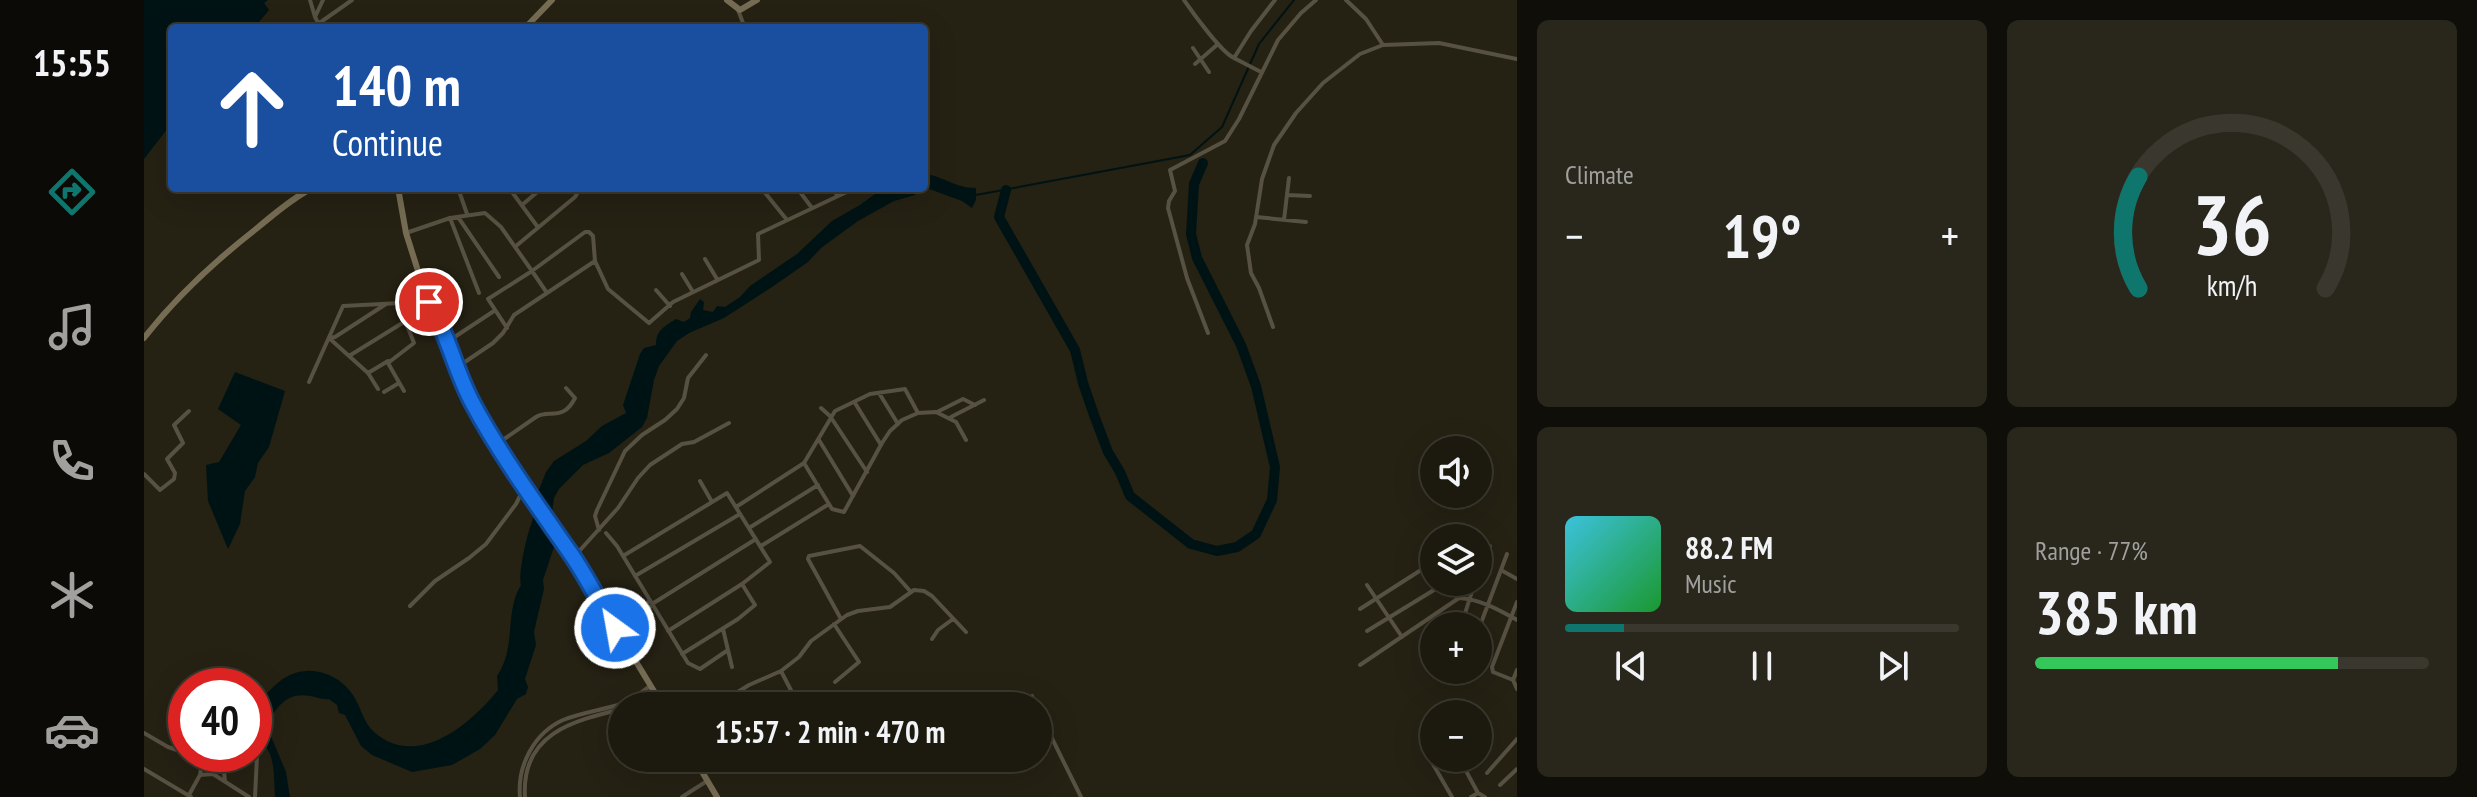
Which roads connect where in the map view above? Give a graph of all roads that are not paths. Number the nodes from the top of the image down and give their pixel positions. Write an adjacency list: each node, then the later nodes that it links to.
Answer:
1 (310, 0): 12 (street)
2 (323, 0): 12 (street)
3 (352, 0): 14 (street)
4 (552, 0): 15 (street)
5 (727, 0): 11 (street)
6 (757, 0): 11 (street)
7 (1184, 0): 17 (street)
8 (1275, 0): 20 (street)
9 (1316, 0): 24 (street)
10 (1346, 0): 18 (street)
11 (738, 10): 16 (street)
12 (315, 17): 13 (street)
13 (319, 24)
14 (322, 24)
15 (529, 24)
16 (743, 24)
17 (1218, 44): 20 (street); 21 (street)
18 (1383, 45): 22 (street); 44 (street)
19 (1193, 48): 21 (street)
20 (1236, 58): 24 (street)
21 (1200, 59): 23 (street); 25 (street)
22 (1517, 59)
23 (1195, 64)
24 (1259, 70): 70 (street)
25 (1209, 72)
26 (1289, 178): 37 (street)
27 (305, 192): 71 (street)
28 (399, 192): 50 (street)
29 (459, 192): 42 (street)
30 (512, 192): 40 (street)
31 (537, 192): 40 (street)
32 (578, 192): 49 (street)
33 (764, 192): 46 (street)
34 (800, 192): 41 (street)
35 (835, 192): 38 (street)
36 (846, 192): 38 (street)
37 (1287, 195): 39 (street); 47 (street)
38 (838, 196): 41 (street)
39 (1310, 196)
40 (522, 205): 49 (street)
41 (812, 208): 46 (street)
42 (467, 214): 43 (street); 51 (street)
43 (458, 217): 45 (street); 56 (street)
44 (1256, 217): 47 (street); 68 (street)
45 (450, 218): 50 (street); 61 (street)
46 (787, 220): 57 (street)
47 (1284, 220): 48 (street)
48 (1306, 222)
49 (537, 226): 51 (street)
50 (406, 233): 60 (street)
51 (516, 246): 54 (street)
52 (705, 259): 57 (street)
53 (595, 261): 54 (street); 62 (street); 65 (street)
54 (532, 271): 62 (street); 66 (street)
55 (682, 274): 59 (street)
56 (499, 277)
57 (717, 279): 59 (street)
58 (656, 290): 65 (street)
59 (693, 292): 65 (street)
60 (425, 293): 63 (street); 73 (street)
61 (479, 293)
62 (547, 294): 69 (street)
63 (401, 303): 64 (street); 67 (street)
64 (386, 304): 72 (street); 72 (street)
65 (670, 306)
66 (494, 311): 69 (street); 73 (street)
67 (404, 322): 75 (street); 76 (street)
68 (1273, 327)
69 (507, 328): 77 (street)
70 (1208, 333)
71 (144, 338)
72 (329, 338): 75 (street); 79 (street)
73 (447, 342): 77 (street)
74 (706, 355): 113 (street)
75 (349, 356): 78 (street)
76 (388, 361): 78 (street); 80 (street)
77 (456, 368): 99 (street)
78 (368, 373): 82 (street)
79 (309, 382)
80 (399, 383): 83 (street); 84 (street)
81 (566, 388): 99 (street)
82 (378, 389)
83 (404, 391)
84 (384, 392)
85 (879, 393): 87 (street); 92 (street); 96 (street)
86 (984, 400): 88 (street)
87 (855, 402): 93 (street); 100 (street)
88 (975, 405): 91 (street); 94 (street)
89 (821, 408): 93 (street)
90 (189, 411): 103 (street)
91 (936, 412): 92 (street); 94 (street)
92 (918, 413): 96 (street)
93 (830, 416): 97 (street); 102 (street)
94 (950, 418): 98 (street)
95 (729, 423): 113 (street)
96 (898, 424): 100 (street)
97 (819, 440): 101 (street); 107 (street)
98 (966, 440)
99 (497, 444): 106 (street)
100 (881, 445): 102 (street)
101 (804, 463): 105 (street); 110 (street)
102 (867, 472): 107 (street)
103 (144, 474)
104 (700, 481): 108 (street)
105 (818, 485): 109 (street); 112 (street)
106 (525, 486): 119 (street); 133 (street)
107 (853, 497): 109 (street)
108 (712, 502): 110 (street); 118 (street)
109 (829, 504): 116 (street)
110 (736, 507): 111 (street)
111 (741, 514): 112 (street); 122 (street)
112 (749, 528): 115 (street)
113 (599, 530): 119 (street)
114 (606, 533): 118 (street)
115 (756, 539): 116 (street); 131 (street)
116 (761, 546): 124 (street)
117 (1507, 554): 120 (street)
118 (623, 556): 122 (street)
119 (573, 558): 143 (street)
120 (1501, 570): 123 (street); 132 (street)
121 (1420, 571): 129 (street)
122 (635, 576): 131 (street)
123 (1517, 579)
124 (742, 584): 144 (street); 145 (street)
125 (1367, 585): 129 (street)
126 (911, 592): 138 (street); 140 (street); 140 (street)
127 (1424, 596): 139 (street)
128 (1469, 598): 132 (street); 135 (street); 148 (street)
129 (1376, 599): 134 (street); 139 (street)
130 (1517, 602): 137 (street)
131 (652, 603): 143 (street); 145 (street)
132 (1488, 605): 136 (street); 137 (street)
133 (410, 606)
134 (1360, 609)
135 (1465, 612)
136 (1485, 612)
137 (1511, 616): 141 (street); 156 (street)
138 (954, 618): 147 (street); 149 (street)
139 (1389, 618): 146 (street); 148 (street)
140 (841, 619): 142 (street)
141 (1517, 620)
142 (834, 624): 155 (street); 157 (street)
143 (614, 626): 158 (street)
144 (723, 629): 150 (street); 151 (street)
145 (668, 631): 151 (street)
146 (1367, 631)
147 (966, 632)
148 (1402, 637): 152 (street)
149 (932, 639)
150 (728, 650): 151 (street); 153 (street)
151 (682, 654)
152 (1360, 665)
153 (732, 667)
154 (1517, 670): 156 (street)
155 (781, 671): 162 (street); 163 (street)
156 (1513, 680): 159 (street)
157 (835, 682)
158 (652, 688): 160 (street); 161 (street); 185 (street)
159 (1517, 689)
160 (647, 692)
161 (654, 692)
162 (738, 692)
163 (792, 692)
164 (608, 712): 185 (street)
165 (144, 733): 168 (street)
166 (1052, 738): 188 (street)
167 (1517, 739): 177 (street)
168 (168, 747)
169 (144, 769): 183 (street)
170 (1517, 769): 181 (street)
171 (200, 772): 178 (street)
172 (224, 772): 179 (street)
173 (255, 772): 184 (street)
174 (702, 772): 180 (street)
175 (1438, 772): 189 (street)
176 (1467, 772): 182 (street)
177 (1487, 773)
178 (200, 775): 179 (street); 183 (street)
179 (225, 781): 184 (street)
180 (707, 781): 186 (street); 187 (street)
181 (1500, 785)
182 (1478, 793): 190 (street); 191 (street)
183 (189, 797)
184 (252, 797)
185 (522, 797)
186 (682, 797)
187 (717, 797)
188 (1081, 797)
189 (1452, 797)
190 (1471, 797)
191 (1485, 797)

